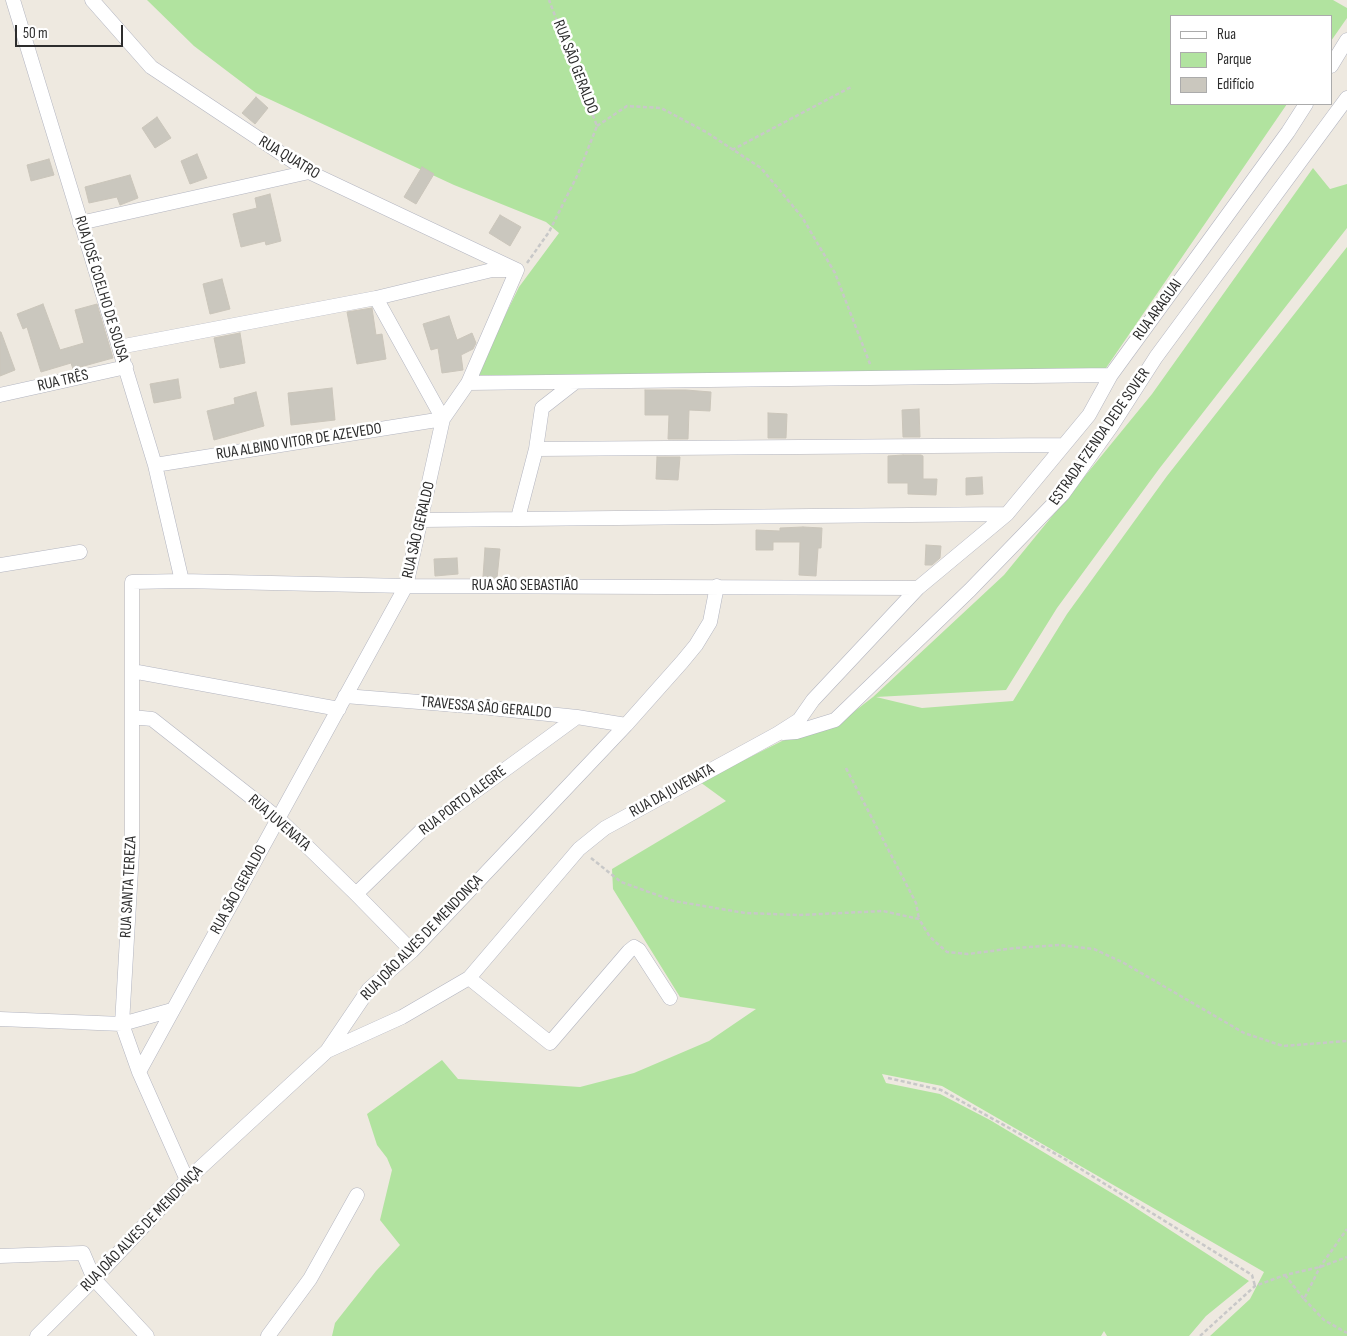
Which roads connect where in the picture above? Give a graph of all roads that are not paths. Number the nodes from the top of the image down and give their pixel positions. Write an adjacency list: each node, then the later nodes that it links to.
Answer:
1 (13, 0): 8 (street, RUA JOSÉ COELHO DE SOUSA)
2 (92, 0): 7 (street, RUA QUATRO)
3 (1347, 40): 4 (street)
4 (1332, 64)
5 (1347, 98): 36 (street, ESTRADA FZENDA DEDE SOVER)
6 (1305, 105): 13 (street, RUA ARAGUAI)
7 (309, 172): 8 (street); 9 (street, RUA QUATRO)
8 (80, 223): 11 (street, RUA JOSÉ COELHO DE SOUSA)
9 (517, 270): 10 (street); 14 (street, RUA SÃO GERALDO)
10 (376, 298): 11 (street); 17 (street)
11 (119, 347): 12 (street, RUA JOSÉ COELHO DE SOUSA)
12 (126, 367): 16 (street, RUA TRÊS); 20 (street, RUA JOSÉ COELHO DE SOUSA)
13 (1111, 375): 15 (street); 18 (street, RUA ARAGUAI)
14 (468, 383): 15 (street); 17 (street, RUA SÃO GERALDO)
15 (574, 383): 19 (street)
16 (0, 395)
17 (443, 419): 20 (street, RUA ALBINO VITOR DE AZEVEDO); 23 (street, RUA SÃO GERALDO)
18 (1062, 445): 19 (street); 21 (street, RUA ARAGUAI)
19 (536, 449): 22 (street)
20 (155, 465): 26 (street, RUA JOSÉ COELHO DE SOUSA)
21 (1007, 514): 22 (street); 30 (street, RUA DA JUVENATA)
22 (518, 518): 23 (street)
23 (421, 520): 28 (street, RUA SÃO GERALDO)
24 (80, 552): 25 (street)
25 (0, 565)
26 (182, 581): 27 (street, RUA SÃO SEBASTIÃO); 28 (street, RUA SÃO SEBASTIÃO)
27 (132, 582): 31 (street, RUA SANTA TEREZA)
28 (406, 586): 29 (street, RUA SÃO SEBASTIÃO); 32 (street, RUA SÃO GERALDO)
29 (717, 586): 30 (street, RUA SÃO SEBASTIÃO); 35 (street, RUA JOÃO ALVES DE MENDONÇA)
30 (918, 588): 36 (street, RUA DA JUVENATA)
31 (132, 671): 32 (street, TRAVESSA SÃO GERALDO); 33 (street, RUA SANTA TEREZA)
32 (342, 702): 34 (street, TRAVESSA SÃO GERALDO); 37 (street, RUA SÃO GERALDO)
33 (132, 717): 37 (street, RUA JUVENATA); 44 (street, RUA SANTA TEREZA)
34 (577, 717): 35 (street, TRAVESSA SÃO GERALDO); 38 (street, RUA PORTO ALEGRE)
35 (626, 725): 39 (street, RUA JOÃO ALVES DE MENDONÇA)
36 (778, 734): 40 (street, RUA DA JUVENATA)
37 (278, 819): 38 (street, RUA JUVENATA); 42 (street, RUA SÃO GERALDO)
38 (356, 894): 39 (street, RUA JUVENATA)
39 (412, 951): 45 (street, RUA JOÃO ALVES DE MENDONÇA)
40 (469, 978): 41 (street); 45 (street, RUA DA JUVENATA)
41 (670, 998)
42 (172, 1010): 44 (street); 46 (street, RUA SÃO GERALDO)
43 (0, 1018): 44 (street)
44 (122, 1024): 46 (street, RUA SANTA TEREZA)
45 (327, 1051): 47 (street, RUA JOÃO ALVES DE MENDONÇA)
46 (139, 1072): 47 (street, RUA SANTA TEREZA)
47 (187, 1180): 50 (street, RUA JOÃO ALVES DE MENDONÇA)
48 (357, 1196): 53 (street)
49 (0, 1256): 50 (street)
50 (94, 1279): 51 (street, RUA JOÃO ALVES DE MENDONÇA); 52 (street)
51 (38, 1336)
52 (147, 1336)
53 (268, 1336)

